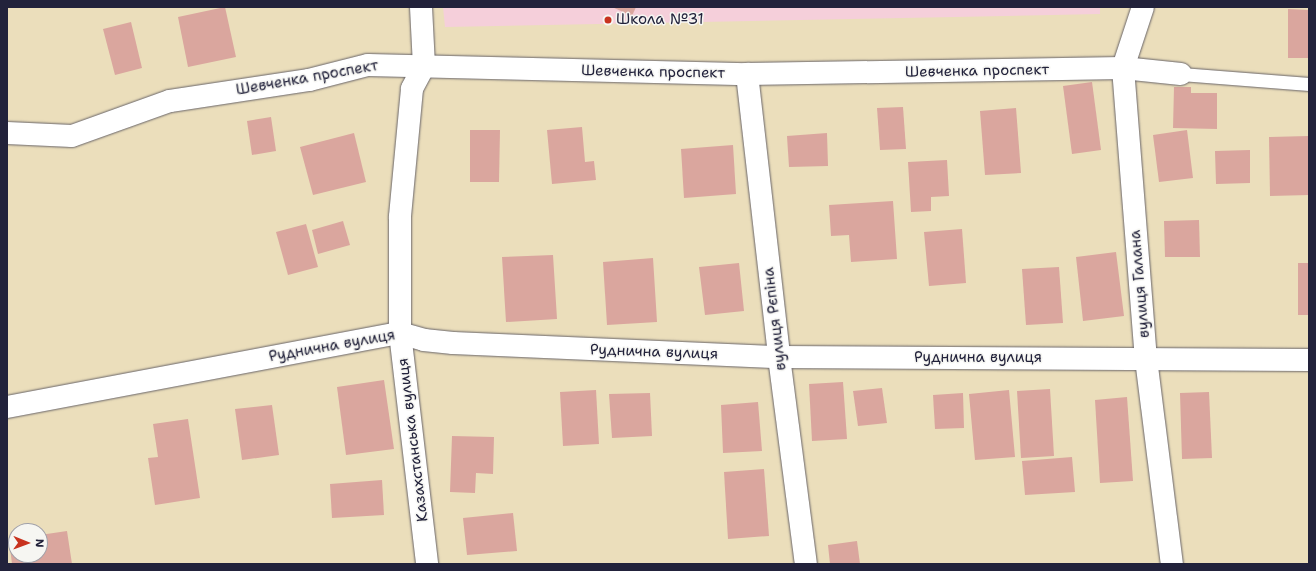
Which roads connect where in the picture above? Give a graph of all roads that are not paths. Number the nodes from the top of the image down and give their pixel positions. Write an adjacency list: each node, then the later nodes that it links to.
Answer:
1 (421, 7): 3 (street)
2 (1143, 7): 4 (street, вулиця Галана)
3 (424, 66): 5 (street, Шевченка проспект); 8 (street, Шевченка проспект); 9 (street, Казахстанська вулиця)
4 (1123, 68): 5 (street, Шевченка проспект); 6 (street, Шевченка проспект); 11 (street, вулиця Галана)
5 (747, 74): 10 (street, вулиця Рєпіна)
6 (1181, 74): 7 (lane, Шевченка проспект)
7 (1309, 84)
8 (7, 133)
9 (400, 333): 10 (street, Руднична вулиця); 13 (street, Руднична вулиця); 14 (street, Казахстанська вулиця)
10 (779, 357): 11 (street, Руднична вулиця); 15 (street, вулиця Рєпіна)
11 (1146, 359): 12 (street, Руднична вулиця); 16 (street, вулиця Галана)
12 (1309, 360)
13 (7, 407)
14 (427, 564)
15 (806, 564)
16 (1172, 564)

